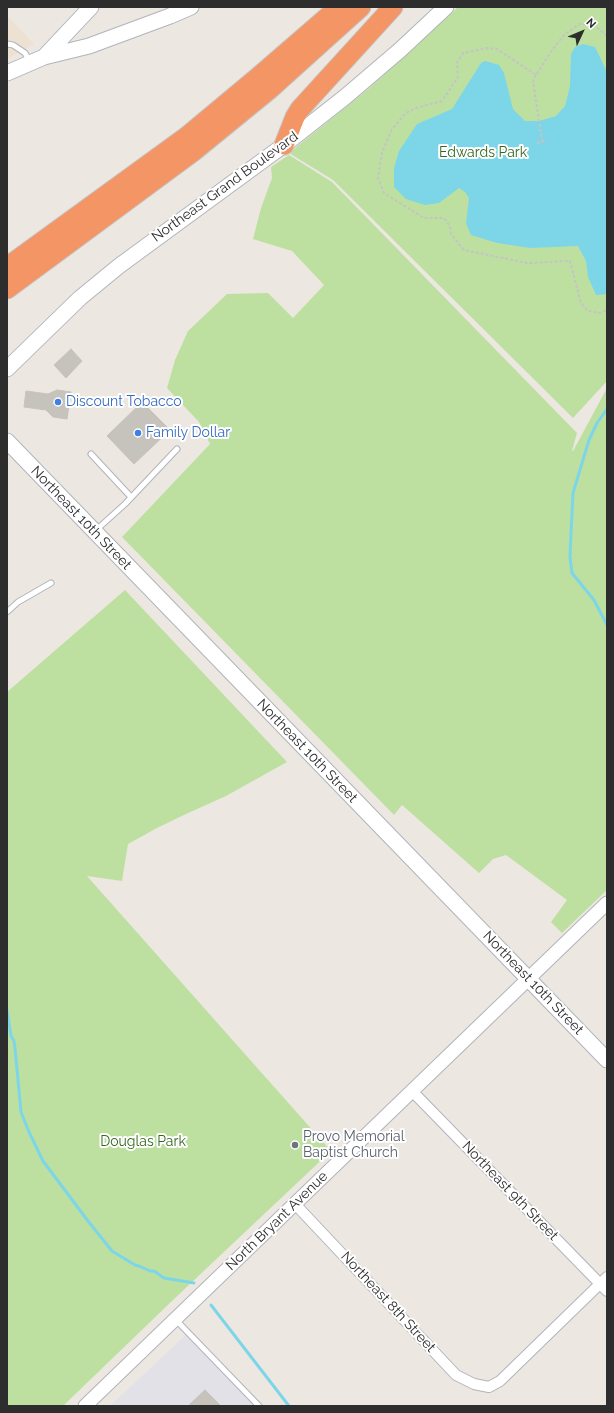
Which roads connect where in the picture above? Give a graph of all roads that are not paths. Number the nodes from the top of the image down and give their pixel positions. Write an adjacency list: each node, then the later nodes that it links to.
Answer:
1 (91, 7): 9 (main road)
2 (191, 7): 7 (main road)
3 (339, 7): 12 (highway)
4 (361, 7): 13 (highway)
5 (393, 7): 11 (highway)
6 (446, 7): 11 (main road, Northeast Grand Boulevard)
7 (168, 12): 9 (main road)
8 (7, 44): 9 (lane)
9 (37, 60): 10 (main road)
10 (7, 73)
11 (284, 145): 14 (main road, Northeast Grand Boulevard)
12 (7, 267)
13 (7, 289)
14 (7, 368)
15 (7, 441): 19 (main road, Northeast 10th Street)
16 (178, 449): 18 (lane)
17 (91, 454): 18 (lane)
18 (131, 497): 19 (lane)
19 (95, 532): 23 (main road, Northeast 10th Street)
20 (51, 583): 21 (lane)
21 (7, 612)
22 (607, 903): 23 (street, North Bryant Avenue)
23 (528, 979): 24 (main road, Northeast 10th Street); 25 (street, North Bryant Avenue)
24 (607, 1060)
25 (412, 1092): 26 (street, North Bryant Avenue); 27 (street, Northeast 9th Street)
26 (295, 1204): 27 (street, Northeast 8th Street); 28 (street, North Bryant Avenue)
27 (605, 1284)
28 (176, 1319): 29 (street, North Bryant Avenue); 30 (lane)
29 (85, 1406)
30 (259, 1406)

